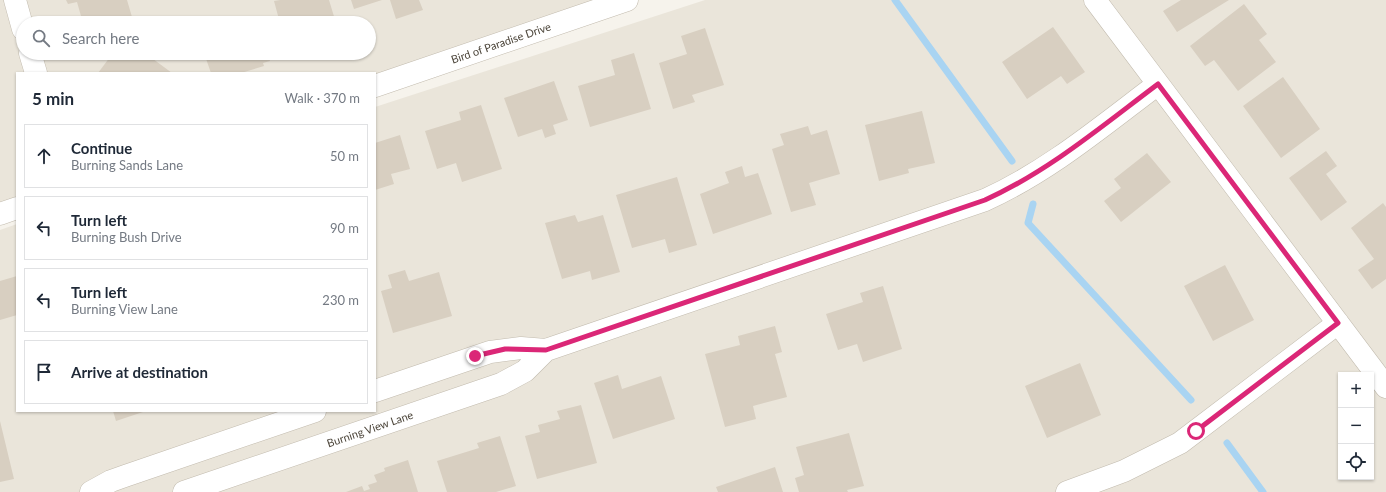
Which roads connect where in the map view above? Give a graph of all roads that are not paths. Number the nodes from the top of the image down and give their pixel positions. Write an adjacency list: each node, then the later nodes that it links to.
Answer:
1 (14, 0): 4 (street)
2 (627, 0): 8 (street, Bird of Paradise Drive)
3 (1095, 0): 7 (street)
4 (19, 16)
5 (32, 60): 6 (street)
6 (36, 72)
7 (1158, 84): 11 (street); 12 (street, Burning View Lane)
8 (376, 86)
9 (16, 208): 10 (street)
10 (0, 214)
11 (1338, 323): 13 (street); 18 (street)
12 (546, 350): 14 (street, Burning View Lane); 17 (street, Burning View Lane)
13 (1386, 387)
14 (376, 391)
15 (312, 412): 16 (street)
16 (92, 492)
17 (184, 492)
18 (1067, 492)

